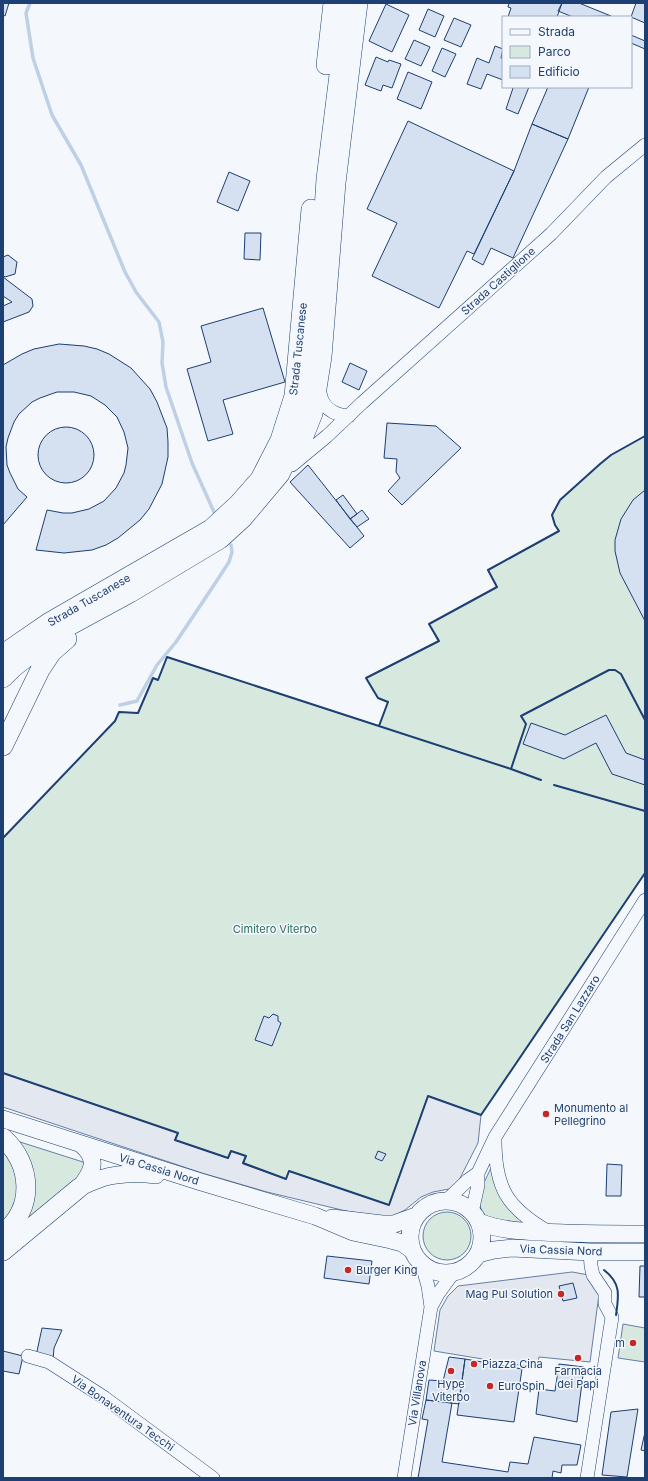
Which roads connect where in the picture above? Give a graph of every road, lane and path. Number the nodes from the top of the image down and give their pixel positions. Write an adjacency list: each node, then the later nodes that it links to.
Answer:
1 (333, 3): 10 (highway, Strada Tuscanese)
2 (348, 3): 8 (highway, Strada Tuscanese)
3 (360, 3): 5 (street)
4 (645, 145): 6 (street, Strada Castiglione)
5 (320, 393): 6 (street); 7 (street)
6 (349, 416): 8 (street, Strada Castiglione)
7 (301, 446)
8 (286, 469): 9 (highway, Strada Tuscanese)
9 (130, 593): 11 (highway); 12 (highway)
10 (4, 651)
11 (3, 678)
12 (3, 746)
13 (645, 900): 15 (street, Strada San Lazzaro)
14 (3, 1119): 17 (main road, Via Cassia Nord)
15 (495, 1137): 18 (street, Strada San Lazzaro); 25 (street)
16 (3, 1138): 26 (highway)
17 (82, 1145): 19 (main road, Via Cassia Nord); 20 (main road)
18 (478, 1172): 21 (street, Strada San Lazzaro); 24 (street, Strada San Lazzaro)
19 (201, 1182): 20 (main road); 22 (main road, Via Cassia Nord)
20 (79, 1188): 29 (highway)
21 (446, 1201): 23 (main road, Via Cassia Nord); 24 (main road, Via Cassia Nord)
22 (315, 1216): 23 (main road, Via Cassia Nord); 28 (main road, Via Cassia Nord)
23 (416, 1216): 28 (main road)
24 (476, 1217): 25 (main road, Via Cassia Nord); 32 (main road)
25 (551, 1232): 27 (main road, Via Cassia Nord)
26 (3, 1233)
27 (645, 1234)
28 (412, 1250): 33 (main road, Via Cassia Nord)
29 (3, 1251)
30 (590, 1252): 31 (main road, Via Cassia Nord); 32 (main road, Via Cassia Nord); 39 (street)
31 (645, 1252)
32 (478, 1254): 34 (main road)
33 (422, 1265): 34 (main road); 35 (street, Via Villanova)
34 (454, 1272): 35 (street, Via Villanova)
35 (431, 1307): 38 (street, Via Villanova)
36 (28, 1356): 37 (street, Via Bonaventura Tecchi)
37 (213, 1478)
38 (404, 1478)
39 (587, 1478)

